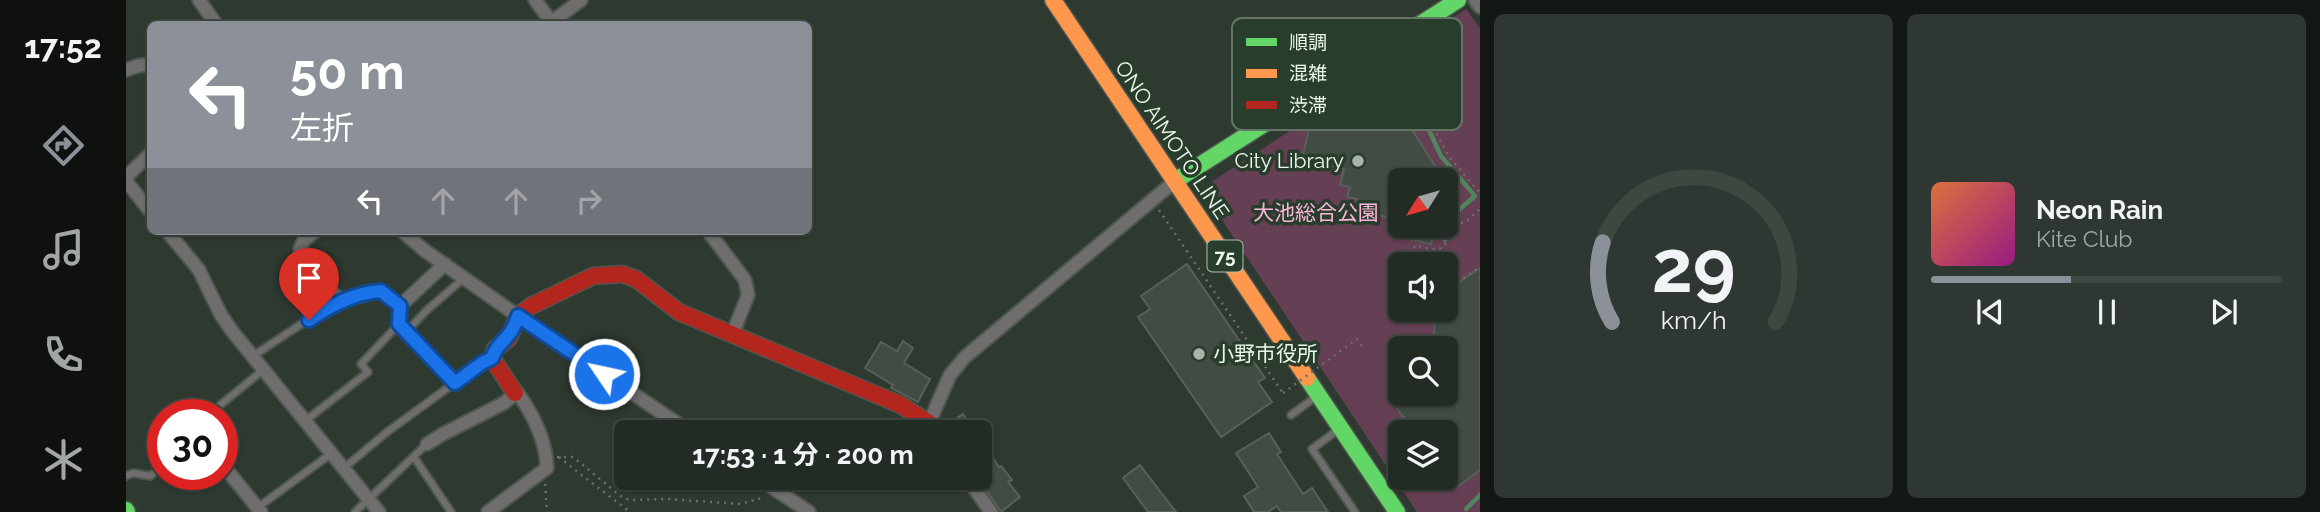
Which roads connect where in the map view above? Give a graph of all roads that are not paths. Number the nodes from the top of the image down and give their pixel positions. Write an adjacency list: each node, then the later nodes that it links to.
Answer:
1 (199, 0): 9 (street)
2 (535, 0): 10 (street)
3 (581, 0): 11 (street)
4 (1053, 0): 17 (street, ONO AIMOTO LINE / 75)
5 (1458, 0): 8 (street)
6 (1475, 0): 7 (street)
7 (1480, 7)
8 (1430, 18)
9 (214, 21)
10 (549, 21)
11 (555, 21)
12 (147, 64): 13 (street)
13 (126, 70)
14 (1255, 130): 17 (street)
15 (147, 157): 16 (street)
16 (126, 179): 18 (street)
17 (1175, 181): 36 (street, ONO AIMOTO LINE / 75); 41 (street)
18 (147, 207)
19 (170, 235): 31 (street)
20 (310, 235): 25 (street)
21 (407, 235): 23 (street)
22 (711, 235): 30 (street)
23 (445, 264): 24 (street); 26 (street)
24 (464, 278): 27 (street); 29 (lane)
25 (344, 299): 26 (street); 31 (lane)
26 (400, 306): 28 (lane)
27 (518, 316): 30 (street); 32 (street); 39 (street)
28 (399, 324): 29 (lane); 42 (lane)
29 (407, 331): 34 (lane)
30 (732, 335): 40 (street)
31 (253, 356): 33 (street)
32 (492, 358): 34 (lane); 35 (street)
33 (264, 370): 37 (lane); 42 (street)
34 (455, 383): 47 (lane)
35 (515, 393): 44 (street); 58 (street)
36 (1318, 395): 38 (lane); 43 (street, ONO AIMOTO LINE / 75)
37 (228, 399)
38 (1291, 415)
39 (672, 420)
40 (921, 420)
41 (935, 420)
42 (305, 421): 45 (street)
43 (1341, 428): 61 (lane); 62 (street, ONO AIMOTO LINE / 75)
44 (427, 444): 46 (lane)
45 (332, 453): 47 (street); 54 (lane)
46 (414, 457): 53 (lane); 57 (lane)
47 (344, 468): 53 (street)
48 (147, 475): 49 (lane)
49 (126, 476)
50 (238, 481): 54 (street)
51 (776, 490): 59 (street)
52 (975, 490): 60 (street)
53 (370, 499): 55 (lane); 56 (street)
54 (259, 510)
55 (355, 512)
56 (379, 512)
57 (451, 512)
58 (488, 512)
59 (809, 512)
60 (991, 512)
61 (1355, 512)
62 (1397, 512)

